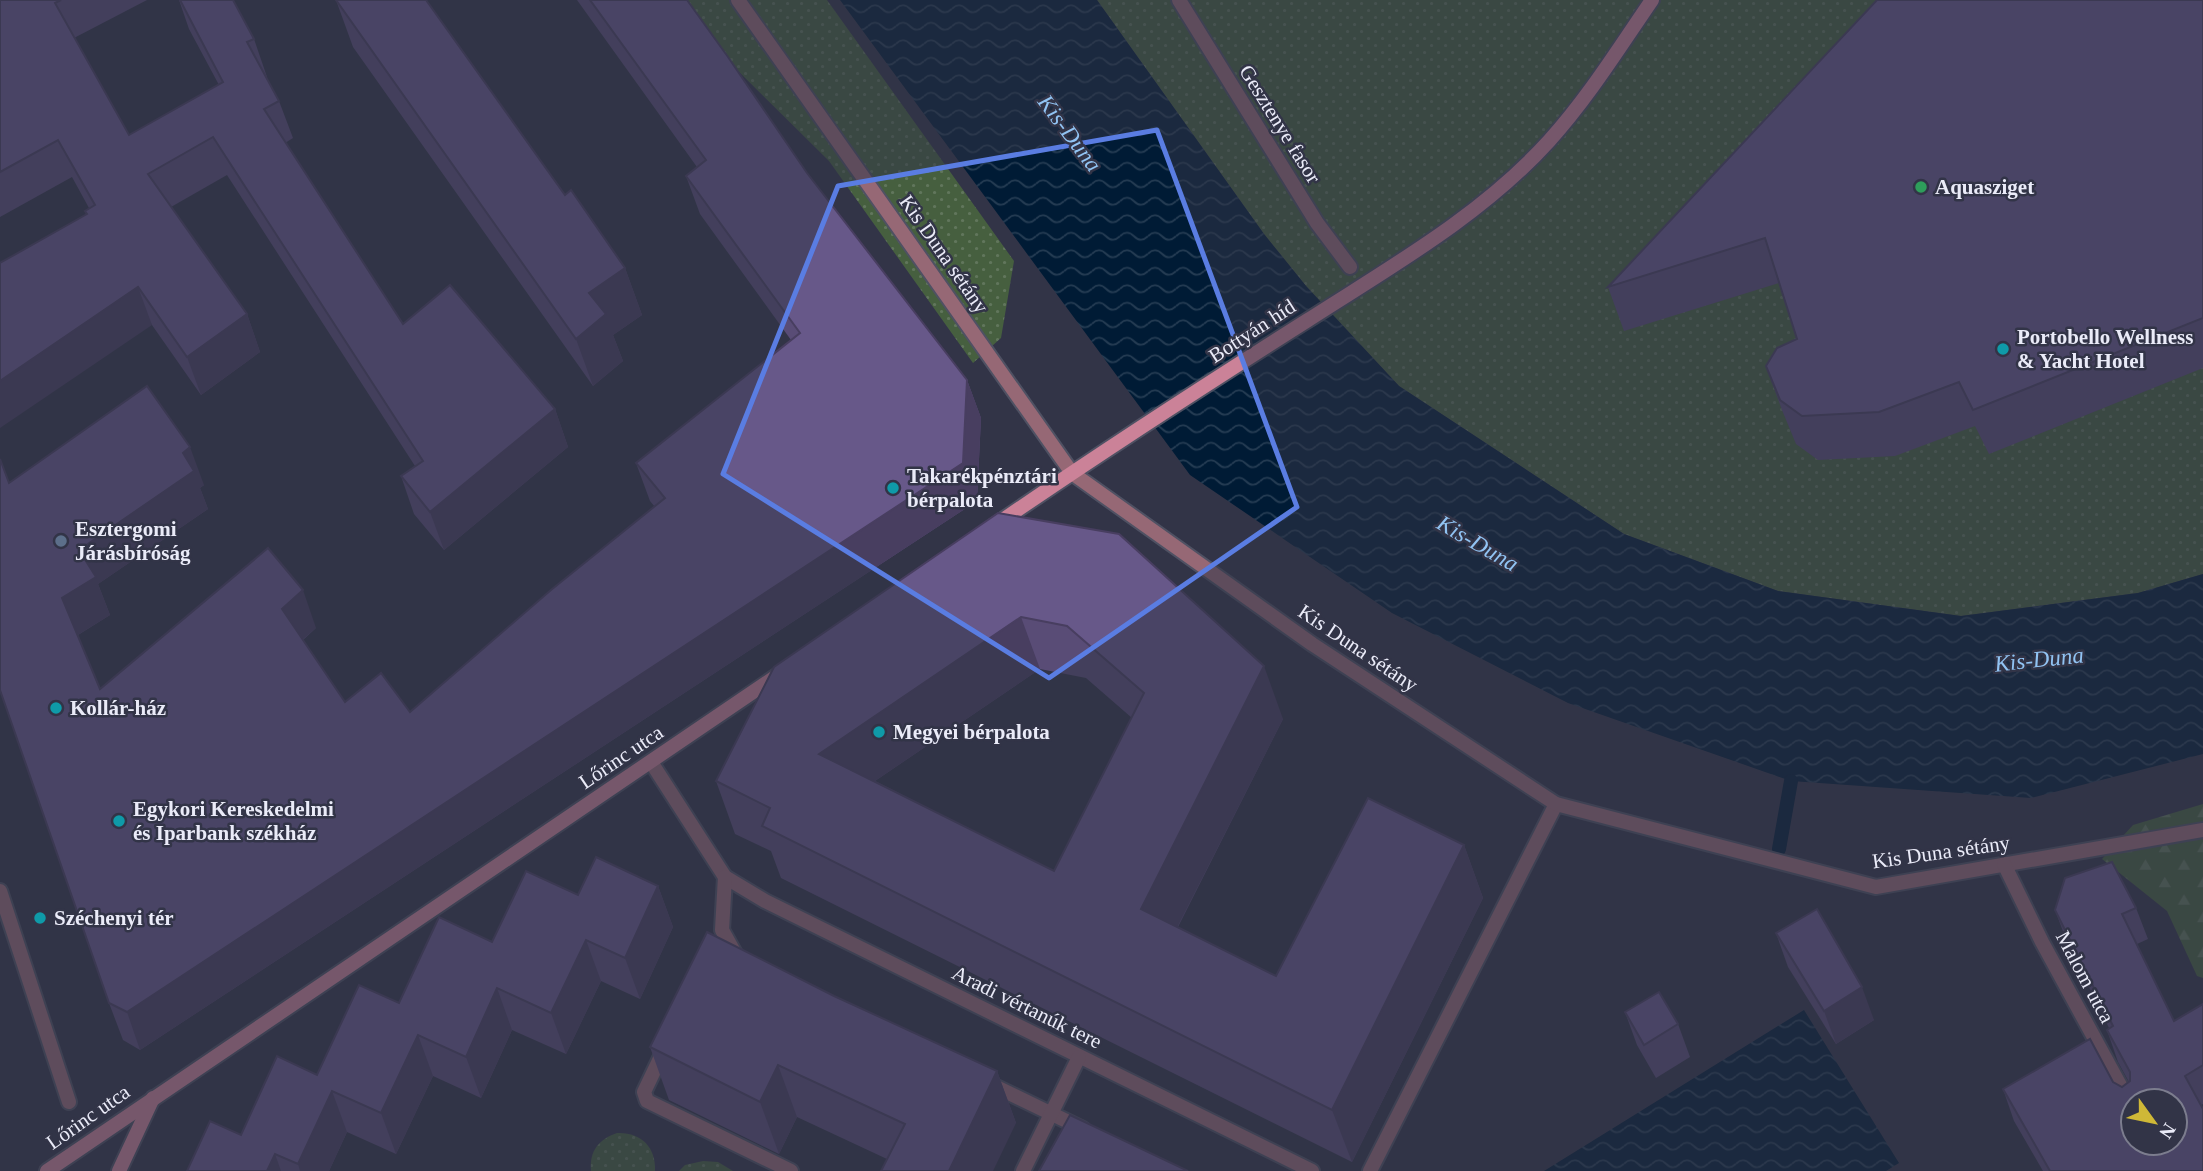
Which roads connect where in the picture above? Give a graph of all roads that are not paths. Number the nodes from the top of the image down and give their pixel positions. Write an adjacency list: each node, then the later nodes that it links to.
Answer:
1 (738, 0): 5 (street, Kis Duna sétány)
2 (1179, 0): 4 (street, Gesztenye fasor)
3 (1652, 0): 5 (street, Bottyán híd)
4 (1350, 267)
5 (1072, 473): 6 (street); 9 (street, Kis Duna sétány)
6 (981, 535)
7 (799, 660): 8 (street, Lőrinc utca)
8 (651, 762): 12 (street, Aradi vértanúk tere); 21 (street, Lőrinc utca)
9 (1556, 804): 11 (street, Kis Duna sétány); 30 (street)
10 (2203, 830): 11 (street, Kis Duna sétány)
11 (2004, 864): 20 (street, Malom utca)
12 (724, 877): 14 (street); 18 (street, Aradi vértanúk tere)
13 (0, 891): 22 (street)
14 (722, 930): 15 (street); 16 (street)
15 (712, 953)
16 (750, 964)
17 (672, 1034): 27 (street)
18 (1079, 1057): 23 (street); 29 (street, Aradi vértanúk tere)
19 (975, 1076): 23 (street)
20 (2121, 1087)
21 (154, 1097): 25 (street, Lőrinc utca); 26 (street, Lőrinc utca)
22 (69, 1102)
23 (1051, 1114): 24 (street); 28 (street)
24 (1098, 1136)
25 (47, 1171)
26 (119, 1171)
27 (791, 1171)
28 (1023, 1171)
29 (1312, 1171)
30 (1370, 1171)

